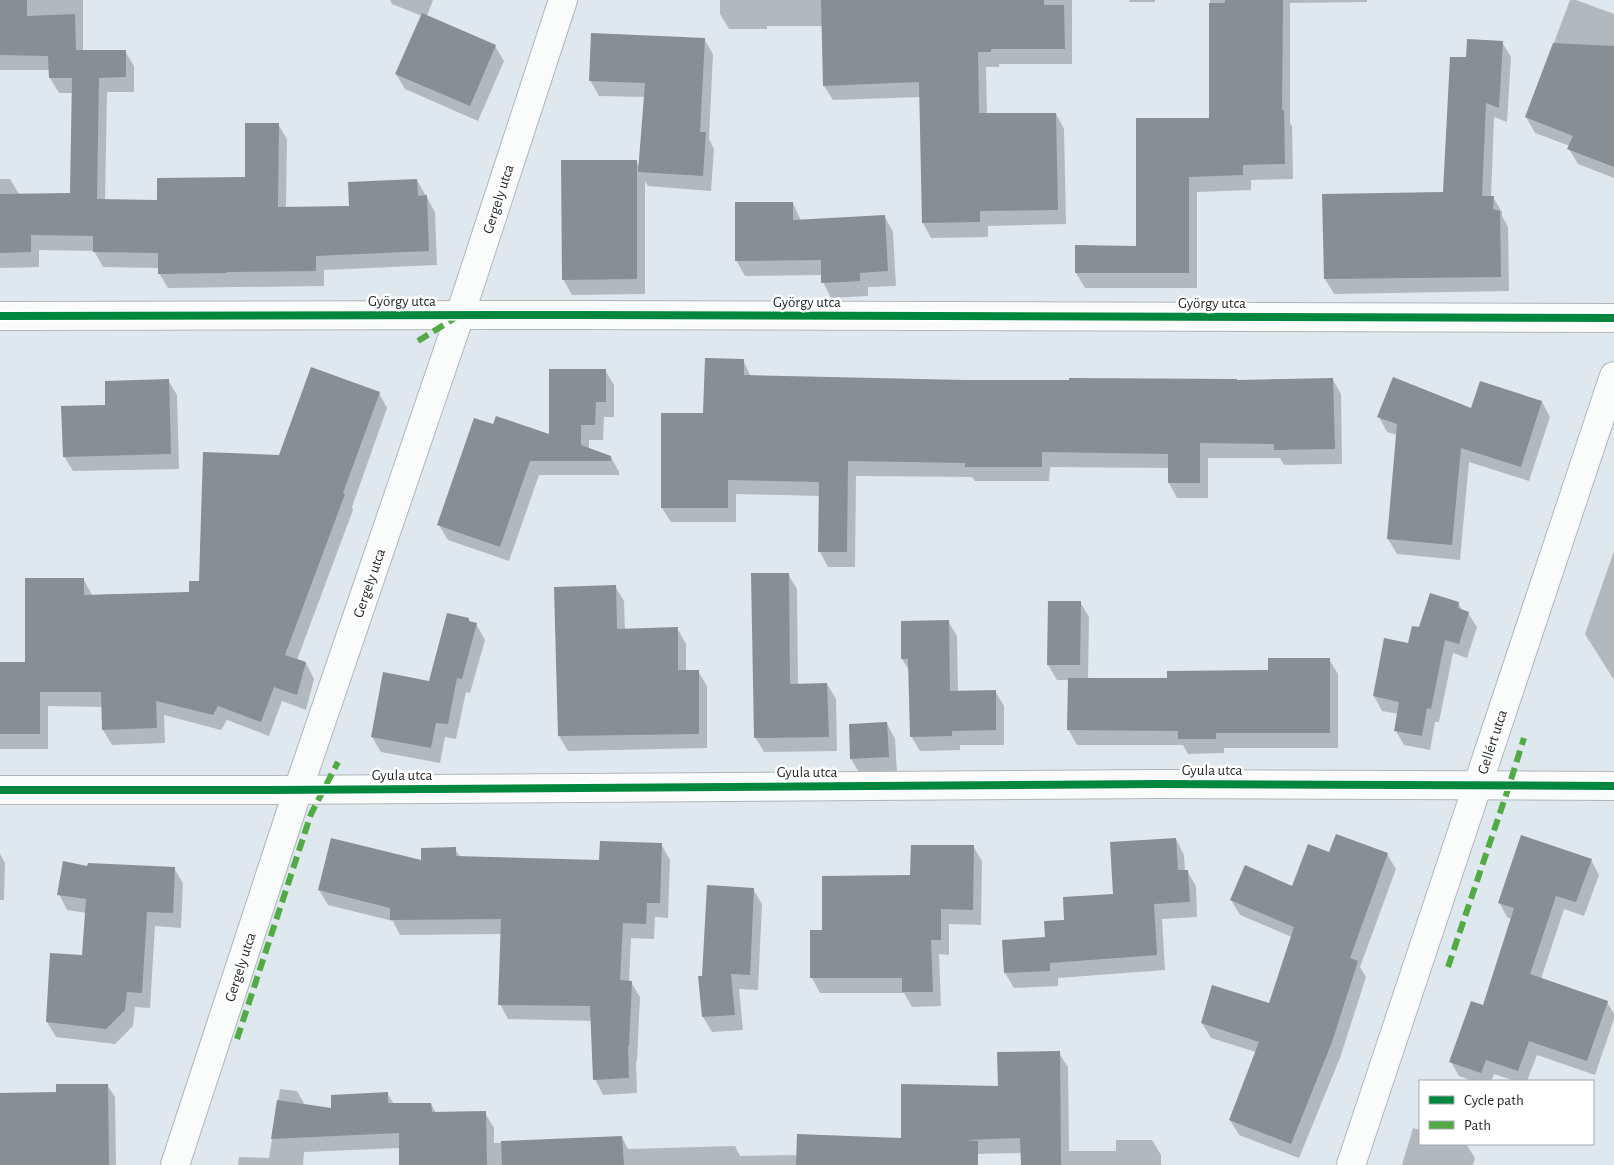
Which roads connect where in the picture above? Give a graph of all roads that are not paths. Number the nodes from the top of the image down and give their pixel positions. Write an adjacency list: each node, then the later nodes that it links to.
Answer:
1 (563, 0): 2 (street, Gergely utca)
2 (460, 315): 3 (street, György utca); 4 (street, György utca); 9 (street, Gergely utca)
3 (0, 316)
4 (1614, 318)
5 (1614, 376): 6 (street, Gellért utca)
6 (1478, 786): 7 (street, Gyula utca); 9 (street, Gyula utca); 11 (street, Gellért utca)
7 (1614, 786)
8 (0, 790): 9 (street, Gyula utca)
9 (298, 790): 10 (street, Gergely utca)
10 (175, 1165)
11 (1351, 1165)

